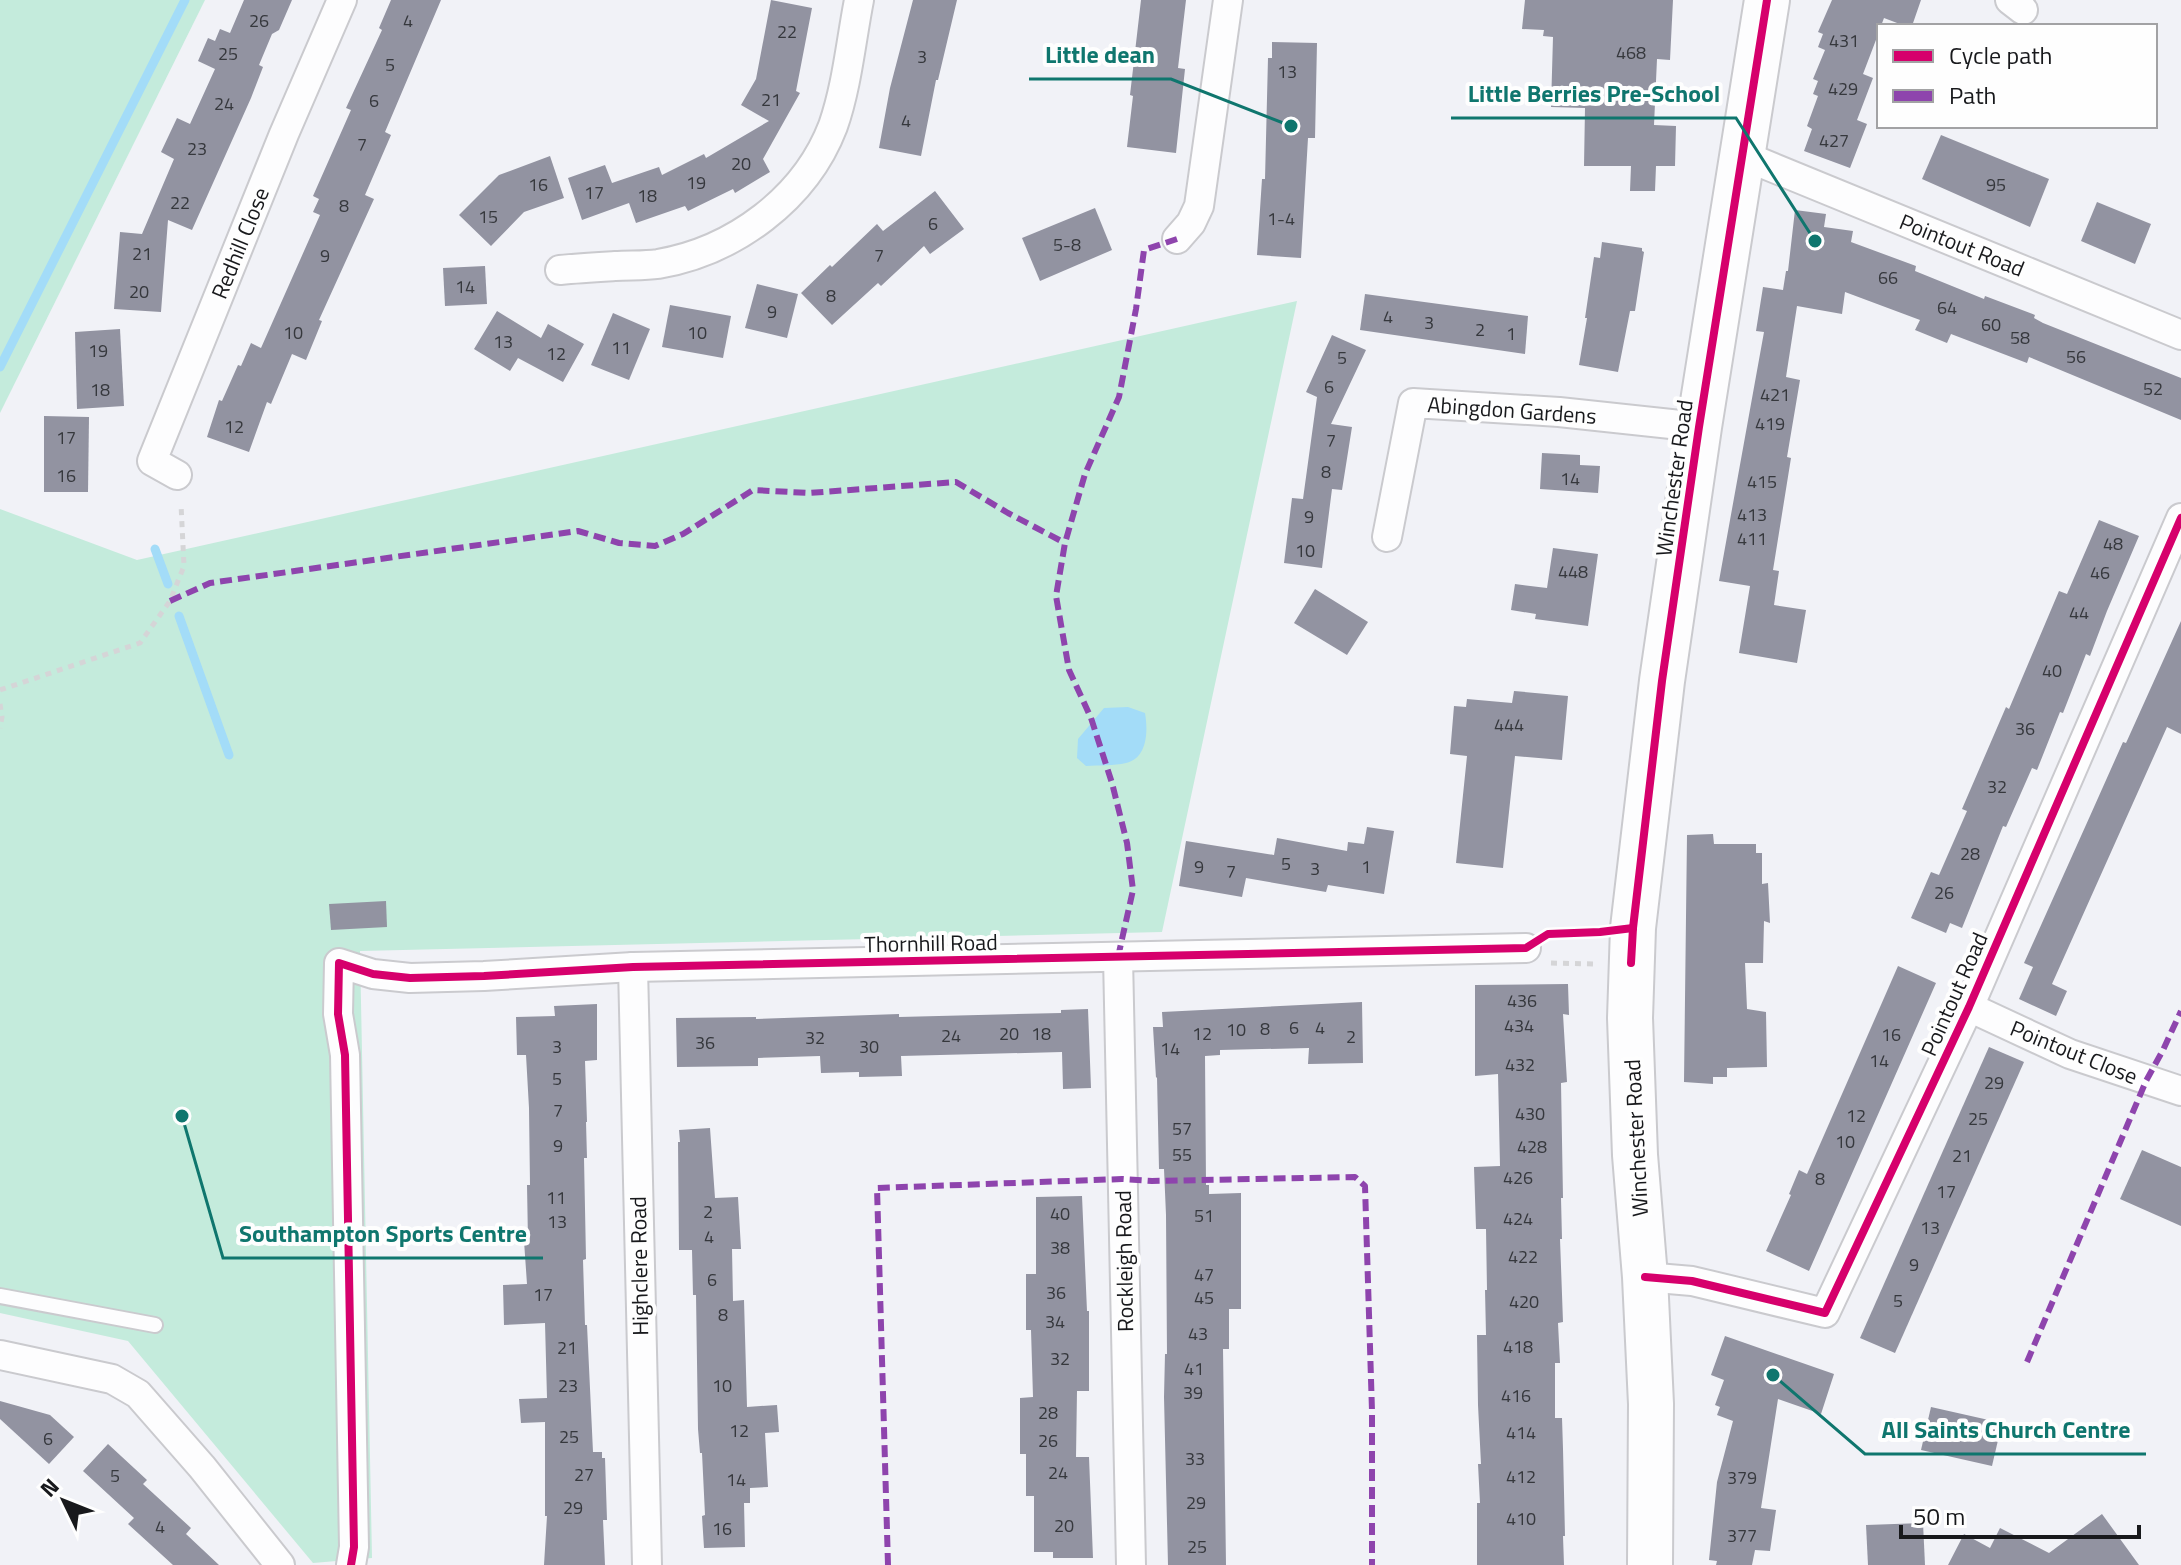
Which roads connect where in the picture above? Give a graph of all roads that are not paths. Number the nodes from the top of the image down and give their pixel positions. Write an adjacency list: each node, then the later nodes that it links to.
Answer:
1 (342, 0): 10 (street, Redhill Close)
2 (859, 0): 7 (street)
3 (1228, 0): 6 (street)
4 (1767, 0): 5 (main road, Winchester Road)
5 (1742, 155): 8 (street, Pointout Road); 9 (main road, Winchester Road)
6 (1177, 239)
7 (560, 270)
8 (2181, 335)
9 (1699, 427): 12 (street, Abingdon Gardens); 18 (main road, Winchester Road)
10 (177, 475)
11 (2181, 518): 16 (street, Pointout Road)
12 (1387, 537)
13 (1526, 948): 14 (street, Thornhill Road)
14 (1118, 957): 15 (street, Thornhill Road); 25 (street, Rockleigh Road)
15 (633, 967): 23 (street, Thornhill Road); 24 (street, Highclere Road)
16 (1969, 1007): 17 (street, Pointout Close); 18 (street, Pointout Road)
17 (2181, 1091)
18 (1645, 1277): 26 (main road, Winchester Road)
19 (0, 1296): 20 (lane)
20 (155, 1325)
21 (0, 1355): 22 (street)
22 (280, 1565)
23 (351, 1565)
24 (647, 1565)
25 (1131, 1565)
26 (1650, 1565)

